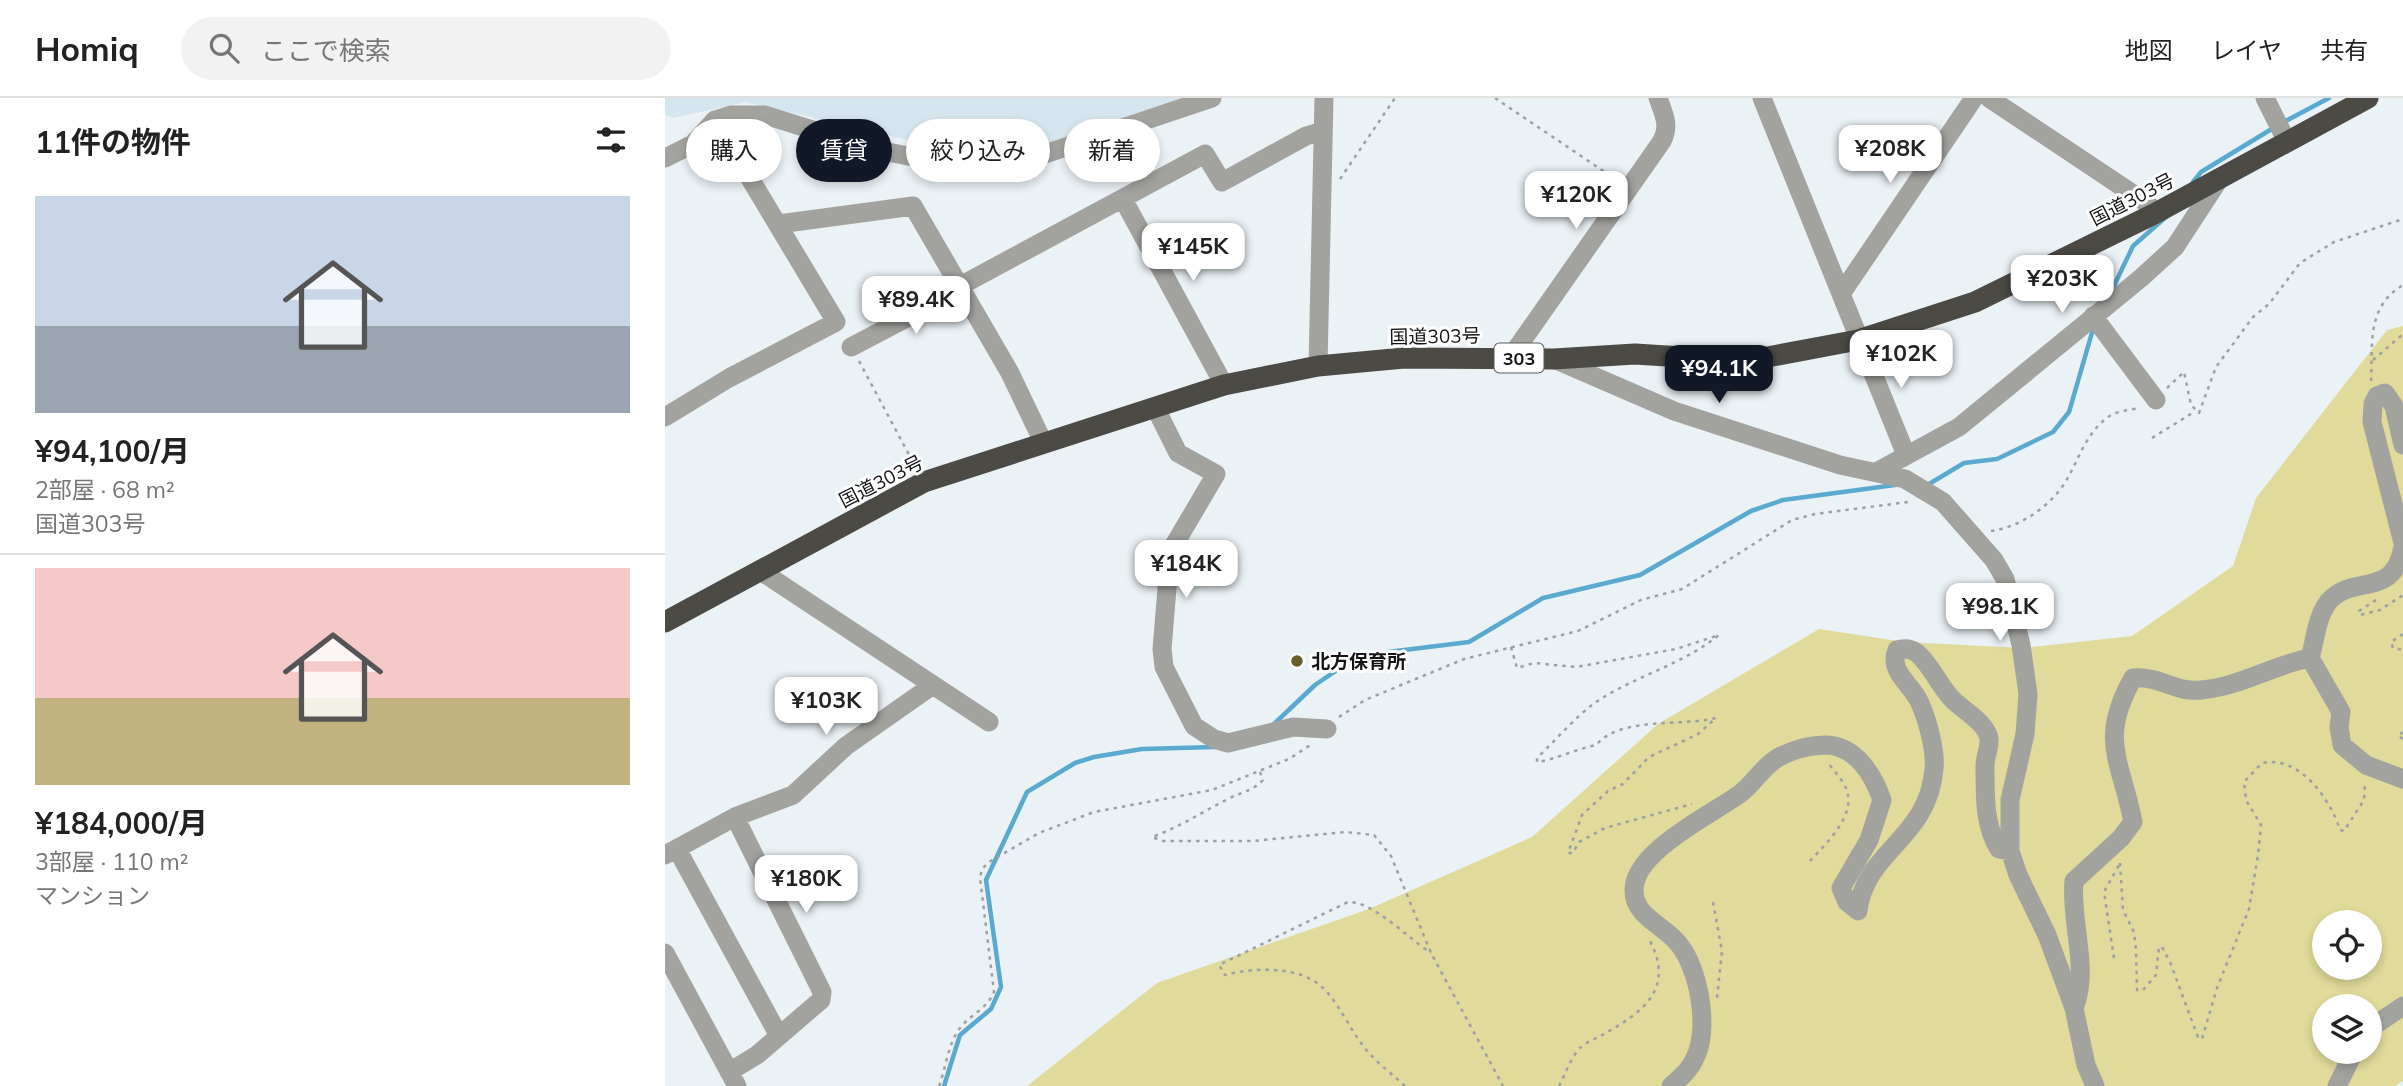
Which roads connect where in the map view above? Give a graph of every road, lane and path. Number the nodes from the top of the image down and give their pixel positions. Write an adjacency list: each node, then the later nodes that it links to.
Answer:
1 (1212, 98): 13 (street)
2 (1324, 98): 14 (street)
3 (1395, 98): 21 (path)
4 (1496, 98): 20 (path)
5 (1658, 98): 20 (street)
6 (1762, 98): 28 (street)
7 (1974, 98): 28 (street)
8 (1989, 98): 23 (street)
9 (2265, 98): 15 (street)
10 (2368, 98): 15 (highway, 国道303号 / 303)
11 (719, 119): 12 (street)
12 (778, 119)
13 (782, 120)
14 (1323, 131): 21 (street); 22 (street)
15 (2286, 139): 18 (highway, 国道303号 / 303)
16 (686, 148): 17 (street)
17 (665, 158)
18 (2220, 178): 23 (highway, 国道303号 / 303); 29 (street)
19 (753, 182): 25 (street)
20 (1629, 189): 33 (street)
21 (1322, 197): 36 (street)
22 (1123, 199): 27 (street); 37 (street)
23 (2154, 214): 31 (highway, 国道303号 / 303)
24 (2403, 219): 41 (path)
25 (779, 224): 27 (street); 42 (street)
26 (2403, 285): 35 (path)
27 (961, 288): 32 (street); 44 (street)
28 (1841, 294): 31 (street)
29 (2093, 316): 39 (street); 46 (street)
30 (2403, 334): 35 (path)
31 (1858, 341): 34 (highway, 国道303号 / 303); 46 (street)
32 (851, 347): 48 (path)
33 (1515, 358): 34 (highway, 国道303号 / 303); 36 (highway, 国道303号 / 303)
34 (1554, 359): 47 (street)
35 (2373, 360): 38 (path)
36 (1318, 366): 37 (highway, 国道303号 / 303)
37 (1224, 385): 40 (highway, 国道303号 / 303)
38 (2377, 396): 45 (street); 51 (street)
39 (2156, 400): 41 (path); 50 (path)
40 (1155, 407): 44 (highway, 国道303号 / 303); 62 (street)
41 (2195, 412): 43 (path)
42 (665, 417)
43 (2152, 438)
44 (1043, 442): 48 (highway, 国道303号 / 303)
45 (2403, 445)
46 (1906, 455): 47 (street)
47 (1878, 471): 49 (street)
48 (924, 482): 52 (highway, 国道303号 / 303)
49 (1923, 488): 50 (street); 57 (path)
50 (1974, 534): 72 (street)
51 (2403, 545): 53 (street)
52 (759, 570): 55 (highway, 国道303号 / 303); 60 (street)
53 (2386, 579): 54 (path); 59 (street)
54 (2403, 595)
55 (665, 622)
56 (2403, 635): 58 (path)
57 (1511, 647): 62 (path); 69 (path)
58 (2403, 650)
59 (2310, 658): 66 (street); 71 (street)
60 (933, 685): 61 (street); 70 (street)
61 (989, 722)
62 (1327, 729): 67 (path)
63 (2403, 732): 64 (path)
64 (2403, 739)
65 (1821, 746): 72 (street); 74 (path); 92 (street)
66 (2366, 765): 68 (street); 75 (path)
67 (1259, 772): 79 (path); 88 (path)
68 (2403, 779)
69 (1701, 802)
70 (735, 817): 73 (street); 85 (street)
71 (2121, 838): 75 (path); 83 (street)
72 (2010, 851): 83 (street)
73 (671, 852): 85 (street)
74 (1810, 861)
75 (2120, 862): 80 (path)
76 (1713, 902): 81 (path)
77 (1647, 936): 91 (path)
78 (665, 953): 87 (street)
79 (1431, 953): 89 (path); 90 (path)
80 (2114, 958)
81 (1717, 1000)
82 (2403, 1006): 84 (street)
83 (2074, 1008): 93 (street)
84 (2382, 1020)
85 (779, 1037): 87 (street)
86 (2348, 1064): 94 (street)
87 (733, 1079)
88 (939, 1086)
89 (1405, 1086)
90 (1503, 1086)
91 (1559, 1086)
92 (1671, 1086)
93 (2095, 1086)
94 (2337, 1086)

